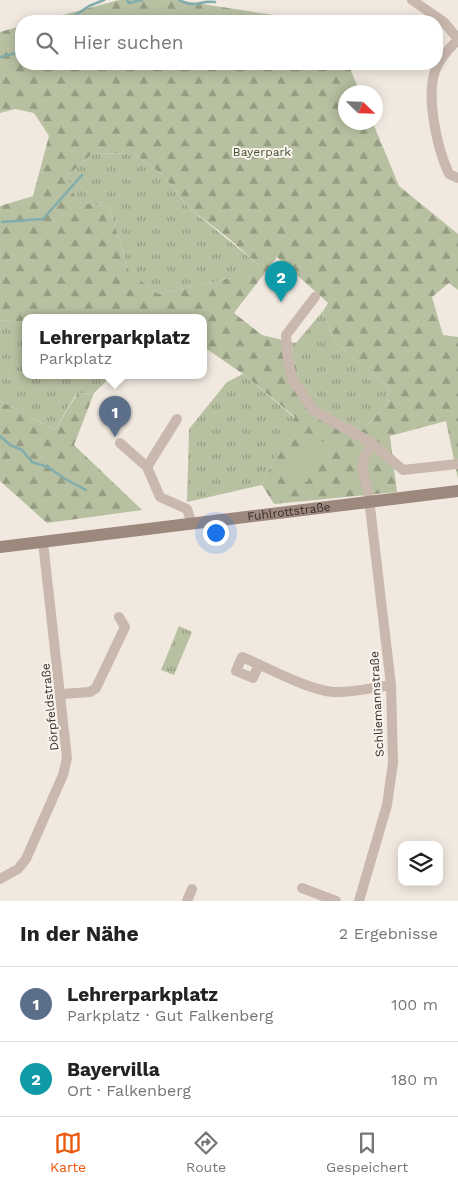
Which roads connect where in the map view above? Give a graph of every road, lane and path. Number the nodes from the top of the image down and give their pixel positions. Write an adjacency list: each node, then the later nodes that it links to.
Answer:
1 (412, 0): 2 (street)
2 (435, 15)
3 (443, 23): 4 (street)
4 (458, 39): 5 (street)
5 (443, 56)
6 (437, 70): 7 (street)
7 (458, 178)
8 (315, 297): 11 (street)
9 (177, 419): 13 (street)
10 (120, 443): 13 (street)
11 (372, 443): 12 (street); 15 (street, Schliemannstraße)
12 (458, 464)
13 (147, 467): 16 (street)
14 (458, 491): 15 (street, Fuhlrottstraße)
15 (369, 501): 16 (street, Fuhlrottstraße); 21 (street, Schliemannstraße)
16 (192, 524): 17 (street, Fuhlrottstraße)
17 (43, 542): 18 (street, Fuhlrottstraße); 22 (street, Dörpfeldstraße)
18 (0, 547)
19 (119, 617): 22 (street)
20 (259, 664): 21 (street)
21 (391, 685): 28 (street, Schliemannstraße)
22 (62, 694): 23 (street, Dörpfeldstraße)
23 (0, 879)
24 (302, 888): 27 (street)
25 (192, 889): 26 (street)
26 (187, 901)
27 (336, 901)
28 (359, 901)

